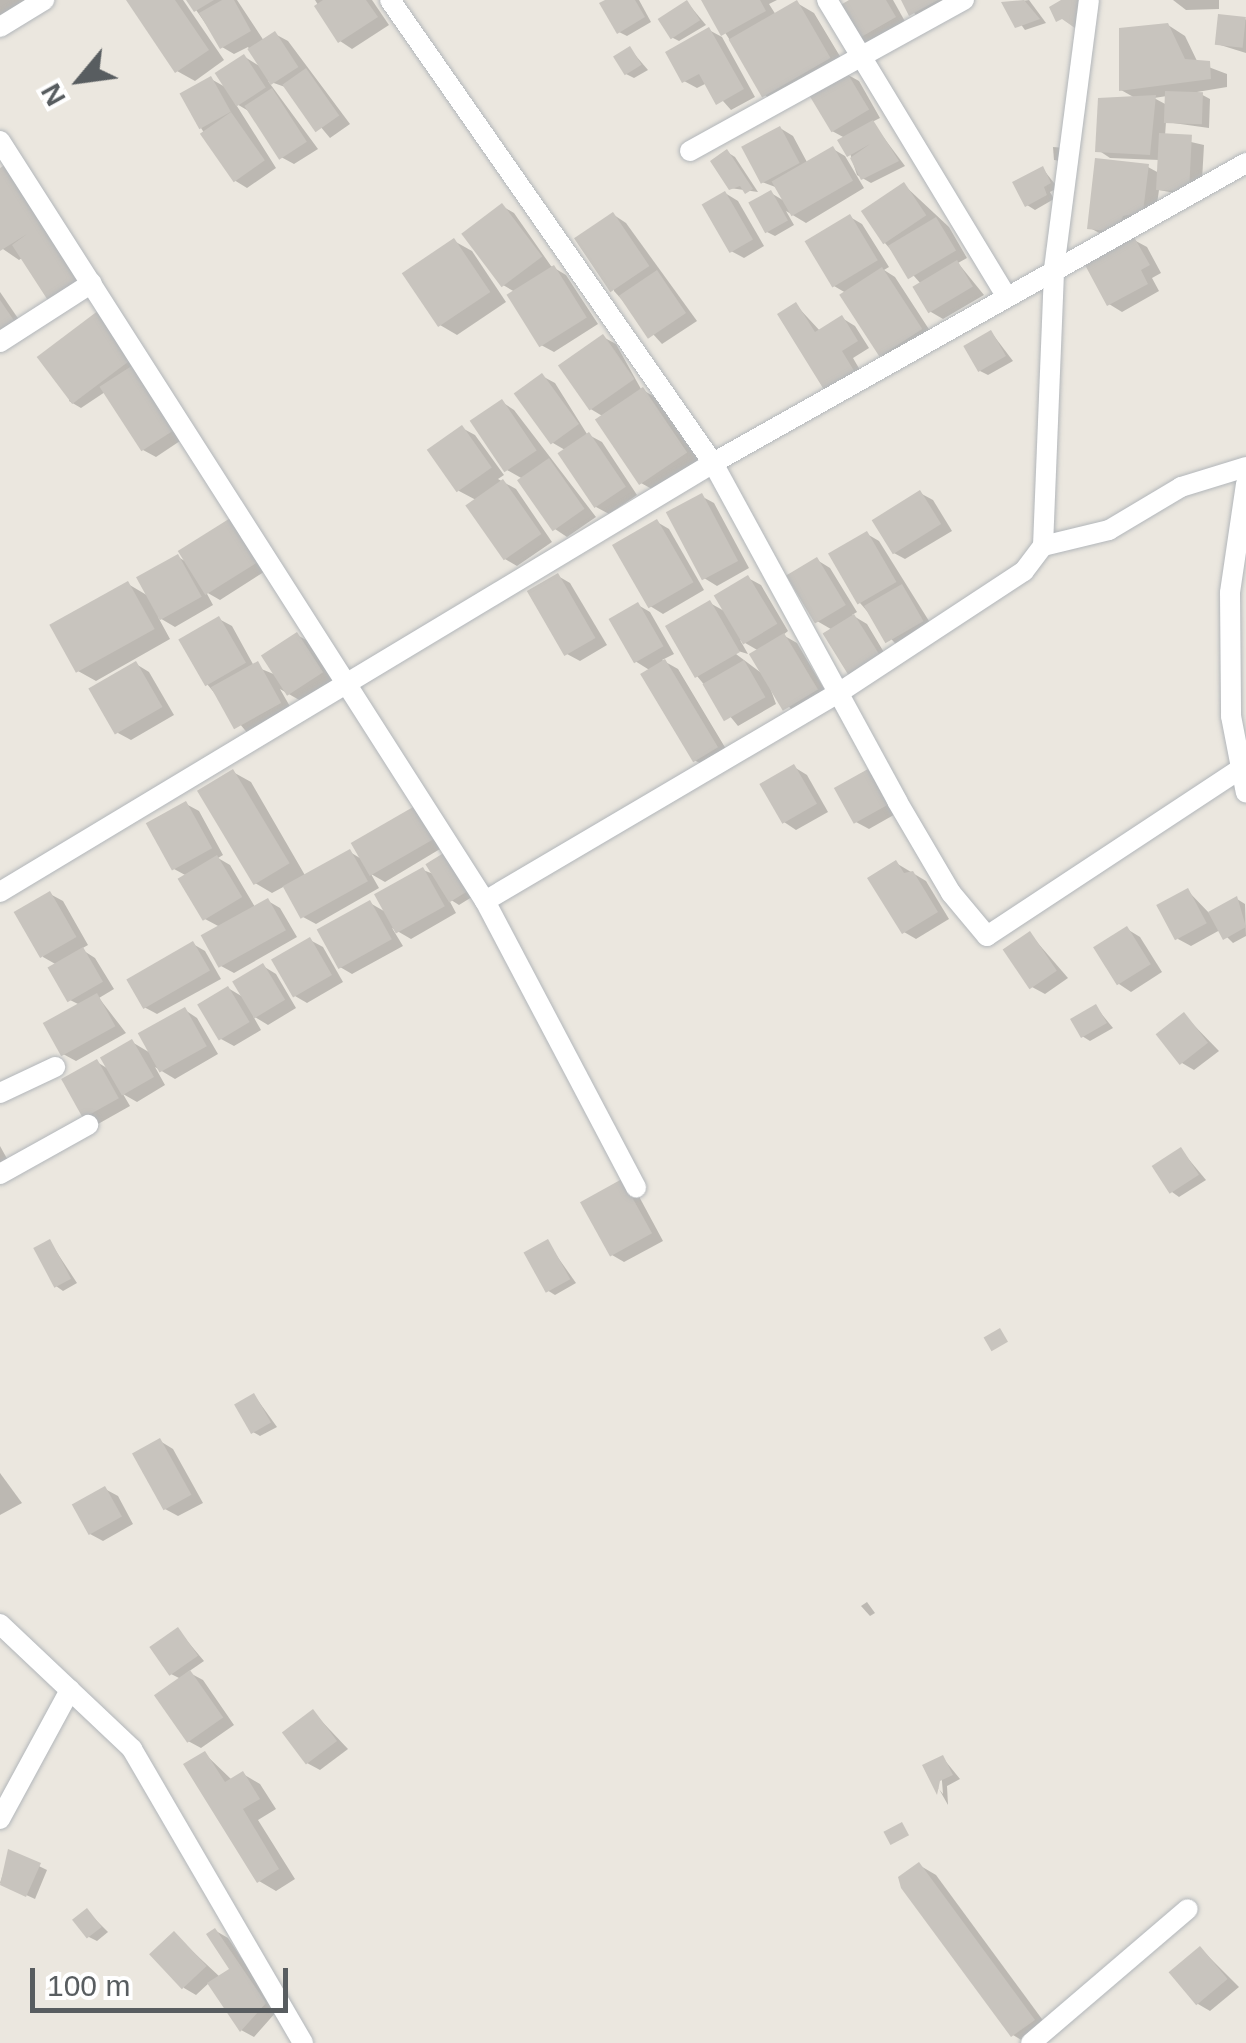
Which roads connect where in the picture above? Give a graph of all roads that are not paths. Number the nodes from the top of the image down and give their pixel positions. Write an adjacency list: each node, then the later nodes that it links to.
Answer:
1 (44, 0): 6 (street)
2 (390, 0): 15 (street)
3 (826, 0): 7 (street)
4 (964, 0): 7 (street)
5 (1089, 0): 11 (street)
6 (0, 27)
7 (860, 58): 9 (street); 13 (street)
8 (2, 147): 12 (street)
9 (690, 151)
10 (1246, 163): 11 (street)
11 (1054, 269): 13 (street); 18 (street)
12 (92, 283): 14 (street); 19 (street)
13 (1008, 296): 15 (street)
14 (0, 342)
15 (712, 463): 19 (street); 20 (street)
16 (1246, 467): 18 (street)
17 (1246, 484): 21 (street)
18 (1044, 546): 20 (street)
19 (347, 678): 23 (street); 24 (street)
20 (840, 692): 21 (street); 24 (street)
21 (1240, 769): 22 (street)
22 (1246, 793)
23 (0, 892)
24 (485, 901): 29 (street)
25 (55, 1067): 26 (street)
26 (0, 1093)
27 (88, 1125): 28 (street)
28 (0, 1174)
29 (636, 1188)
30 (0, 1624): 31 (street)
31 (70, 1690): 32 (street); 34 (street)
32 (0, 1819)
33 (1188, 1909): 35 (street)
34 (304, 2043)
35 (1031, 2043)

